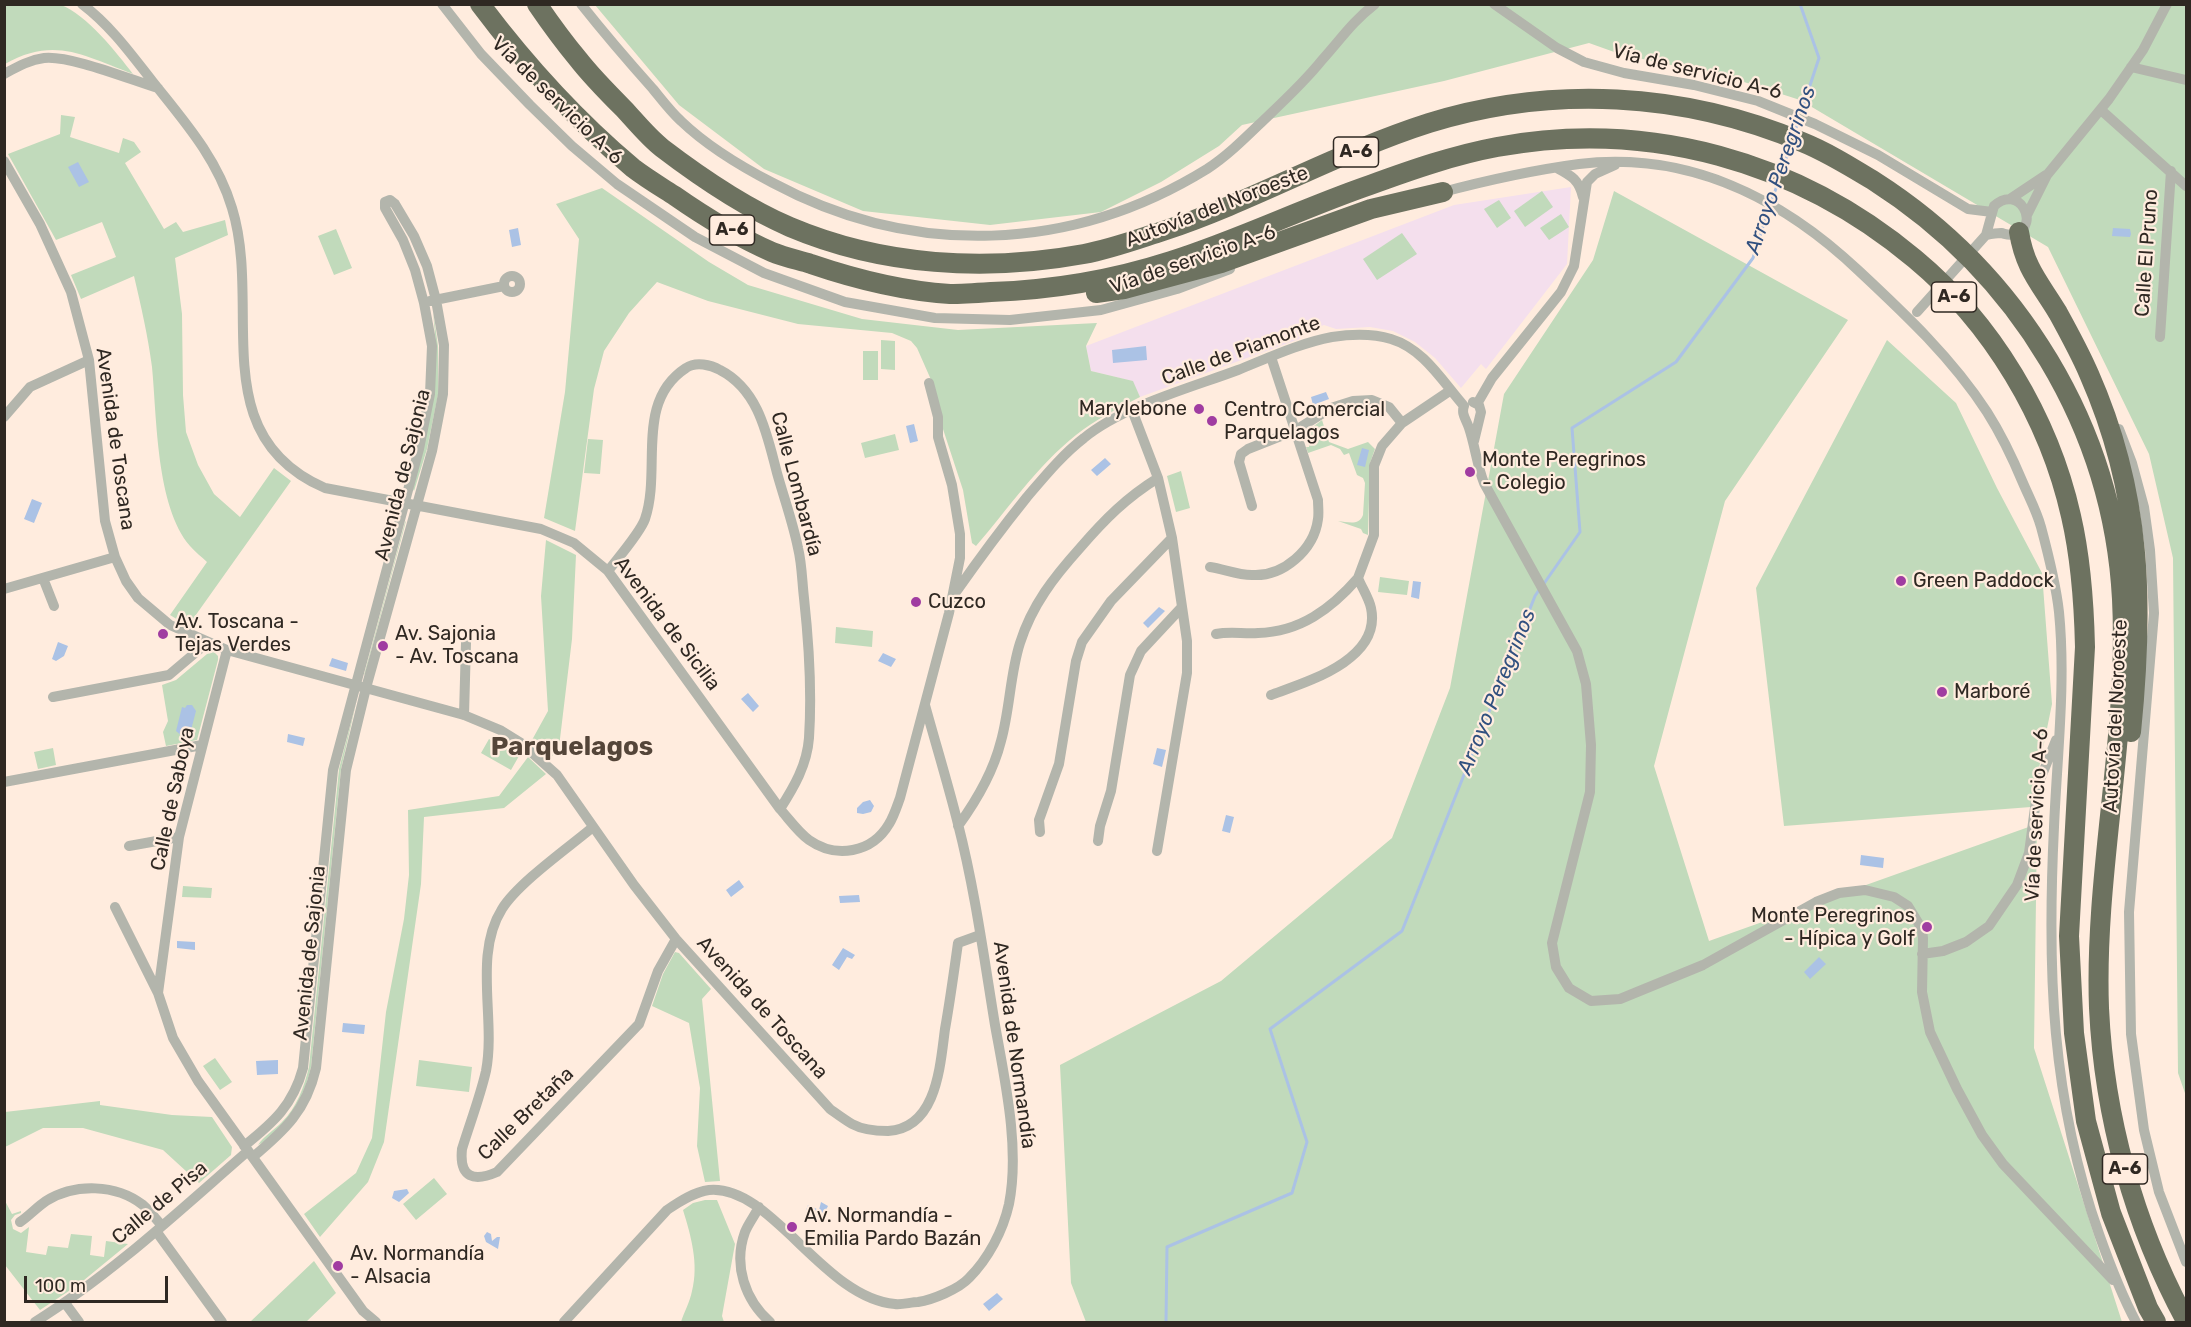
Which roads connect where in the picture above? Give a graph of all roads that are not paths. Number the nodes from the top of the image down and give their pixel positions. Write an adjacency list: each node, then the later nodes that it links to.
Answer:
1 (82, 4): 12 (street, Avenida de Sicilia)
2 (442, 4): 20 (street, Vía de servicio A-6)
3 (480, 4): 27 (highway, Autovía del Noroeste / A-6)
4 (537, 4): 89 (highway, Autovía del Noroeste / A-6)
5 (582, 4): 6 (street)
6 (1375, 4)
7 (1494, 4): 23 (street, Vía de servicio A-6)
8 (2167, 4): 9 (street)
9 (2131, 67): 11 (street); 13 (street)
10 (4, 74): 12 (street)
11 (2187, 80)
12 (158, 88): 48 (street, Avenida de Sicilia)
13 (2101, 110): 17 (street); 18 (street)
14 (4, 161): 35 (street, Avenida de Toscana)
15 (1621, 163): 16 (street, Vía de servicio A-6); 22 (street); 30 (street, Vía de servicio A-6)
16 (1557, 168): 20 (street, Vía de servicio A-6); 22 (street)
17 (2170, 171): 19 (street); 32 (street, Calle El Pruno)
18 (2047, 175): 21 (street); 24 (street)
19 (2187, 186)
20 (1443, 192): 27 (highway)
21 (2010, 199): 23 (street); 24 (street)
22 (1583, 200): 38 (street)
23 (1991, 217): 24 (street); 25 (street)
24 (2017, 227): 25 (street); 89 (highway); 94 (street)
25 (1986, 235): 31 (street)
26 (504, 286): 28 (street)
27 (950, 294): 105 (highway, Autovía del Noroeste / A-6)
28 (436, 300): 29 (street); 29 (street, Avenida de Sajonia); 49 (street, Avenida de Sajonia)
29 (424, 303): 48 (street, Avenida de Sajonia)
30 (1899, 308): 31 (street); 33 (street, Vía de servicio A-6)
31 (1917, 312): 33 (street)
32 (2160, 337)
33 (1931, 340): 73 (street, Vía de servicio A-6)
34 (1271, 357): 37 (street, Calle de Piamonte); 40 (street, Calle de Piamonte); 45 (street)
35 (89, 360): 41 (street); 53 (street, Avenida de Toscana)
36 (929, 383): 54 (street, Avenida de Sicilia)
37 (1451, 390): 39 (street, Calle de Piamonte); 44 (street)
38 (1477, 404): 39 (street); 43 (street)
39 (1464, 405): 42 (street)
40 (1132, 411): 47 (street); 52 (street, Calle de Piamonte)
41 (4, 417)
42 (1466, 418): 43 (street); 46 (street)
43 (1478, 418): 46 (street)
44 (1402, 423): 45 (street); 58 (street)
45 (1296, 430): 50 (street); 55 (street)
46 (1474, 441): 87 (street)
47 (1158, 478): 51 (street); 77 (street)
48 (403, 503): 49 (street, Avenida de Sicilia); 67 (street, Avenida de Sajonia)
49 (417, 506): 56 (street, Avenida de Sicilia); 68 (street, Avenida de Sajonia)
50 (1252, 506)
51 (1172, 538): 62 (street); 79 (street)
52 (988, 546): 54 (street, Calle de Piamonte); 60 (street, Calle de Piamonte)
53 (115, 557): 57 (street); 64 (street, Avenida de Toscana)
54 (960, 558): 60 (street, Avenida de Sicilia)
55 (1210, 567)
56 (608, 571): 76 (street, Avenida de Sicilia); 76 (street, Calle Lombardía)
57 (43, 578): 59 (street); 61 (street)
58 (1358, 579): 63 (street); 69 (street)
59 (4, 589)
60 (953, 596): 71 (street, Avenida de Sicilia)
61 (54, 606)
62 (1182, 607): 81 (street); 83 (street)
63 (1215, 634)
64 (208, 642): 66 (street, Avenida de Toscana); 70 (street)
65 (466, 644): 72 (street)
66 (227, 650): 67 (street, Avenida de Toscana); 74 (street, Calle de Saboya)
67 (355, 685): 68 (street, Avenida de Toscana); 90 (street, Avenida de Sajonia)
68 (366, 688): 72 (street, Avenida de Toscana); 90 (street, Avenida de Sajonia)
69 (1270, 695)
70 (52, 697)
71 (925, 705): 76 (street, Avenida de Sicilia); 77 (street, Avenida de Normandía)
72 (464, 715): 78 (street, Avenida de Toscana)
73 (2060, 728): 87 (street); 95 (street, Vía de servicio A-6)
74 (202, 745): 75 (street); 80 (street, Calle de Saboya)
75 (4, 782)
76 (780, 809)
77 (958, 826): 85 (street, Avenida de Normandía)
78 (593, 827): 86 (street, Avenida de Toscana); 86 (street, Calle Bretaña)
79 (1040, 832)
80 (179, 837): 82 (street); 88 (street, Calle de Saboya)
81 (1098, 842)
82 (129, 846)
83 (1157, 851)
84 (115, 907): 88 (street, Calle de Saboya)
85 (980, 935): 86 (street, Avenida de Toscana); 91 (street, Avenida de Normandía)
86 (676, 939)
87 (1922, 954): 95 (street)
88 (158, 993): 90 (street, Calle de Saboya)
89 (2099, 1008): 97 (highway, Autovía del Noroeste / A-6)
90 (248, 1151): 93 (street, Calle de Pisa); 101 (street)
91 (759, 1207): 102 (street, Avenida de Normandía); 103 (street)
92 (20, 1222): 93 (street)
93 (159, 1228): 96 (street, Calle de Pisa); 100 (street)
94 (2187, 1262)
95 (2117, 1285): 104 (street, Vía de servicio A-6)
96 (65, 1304): 98 (street, Calle de Pisa); 99 (street)
97 (2187, 1321)
98 (35, 1323)
99 (79, 1323)
100 (222, 1323)
101 (376, 1323)
102 (564, 1323)
103 (770, 1323)
104 (2136, 1323)
105 (2156, 1323)

